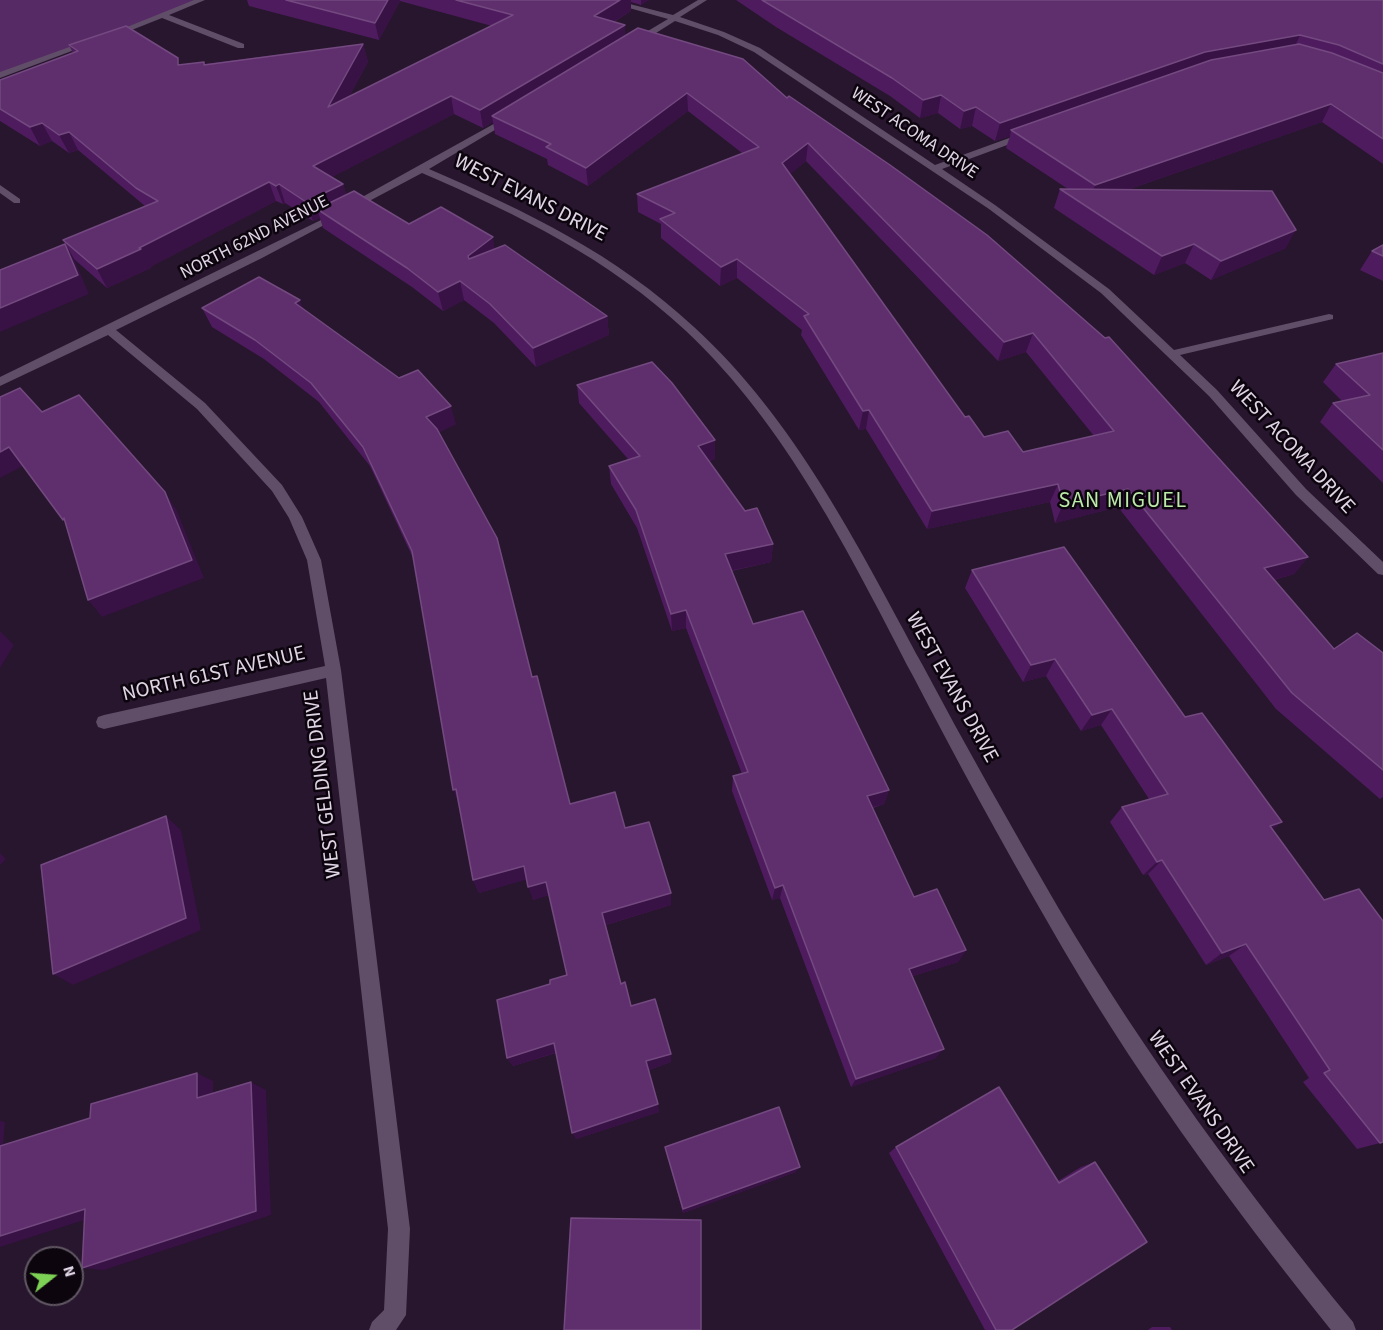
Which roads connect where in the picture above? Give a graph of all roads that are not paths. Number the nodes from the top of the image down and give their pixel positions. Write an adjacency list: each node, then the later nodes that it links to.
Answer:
1 (201, 0): 4 (street)
2 (605, 0): 5 (street, WEST ACOMA DRIVE)
3 (703, 0): 5 (street)
4 (164, 16): 6 (street); 8 (street)
5 (674, 18): 7 (street); 11 (street, WEST ACOMA DRIVE)
6 (242, 46)
7 (624, 49)
8 (0, 75)
9 (525, 110): 12 (street, NORTH 62ND AVENUE)
10 (1035, 132): 11 (street)
11 (933, 169): 17 (street, WEST ACOMA DRIVE)
12 (424, 170): 16 (street, NORTH 62ND AVENUE); 23 (street, WEST EVANS DRIVE)
13 (0, 188): 14 (street)
14 (17, 201)
15 (1329, 317): 17 (street)
16 (109, 330): 18 (street, NORTH 62ND AVENUE); 20 (street, WEST GELDING DRIVE)
17 (1171, 354): 19 (street, WEST ACOMA DRIVE)
18 (0, 382)
19 (1383, 570)
20 (333, 670): 21 (street, NORTH 61ST AVENUE); 22 (street, WEST GELDING DRIVE)
21 (104, 722)
22 (388, 1322)
23 (1345, 1330)

